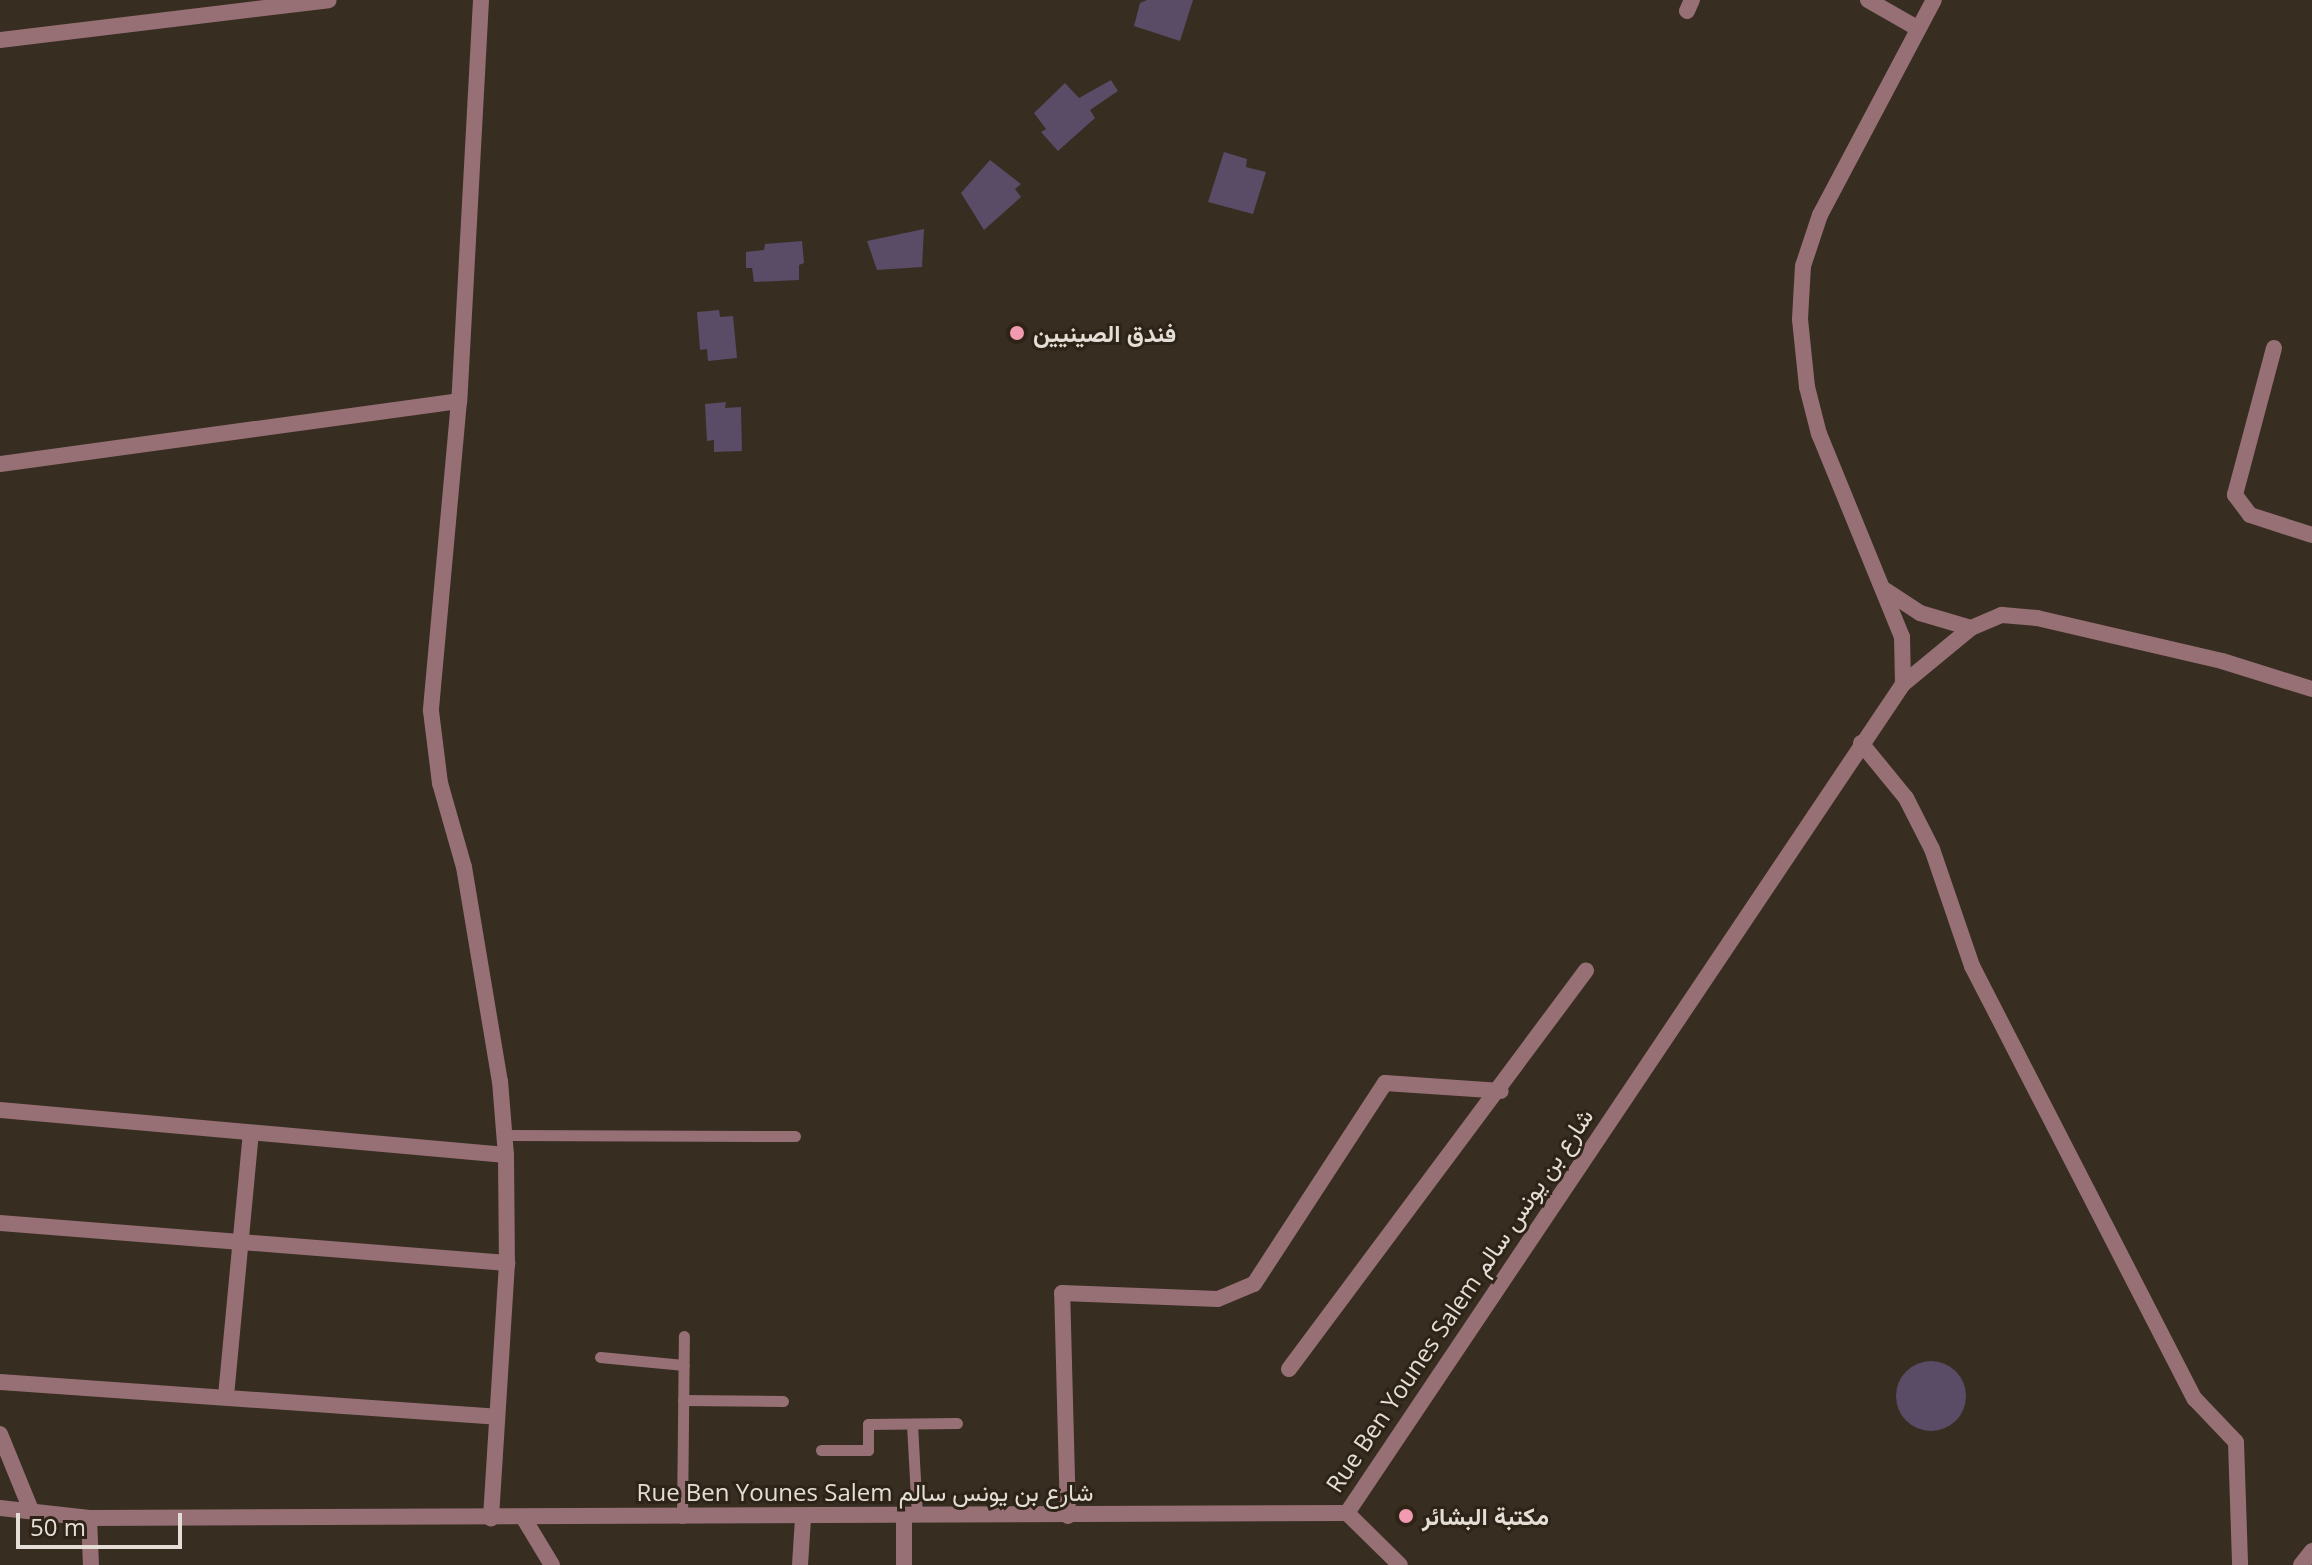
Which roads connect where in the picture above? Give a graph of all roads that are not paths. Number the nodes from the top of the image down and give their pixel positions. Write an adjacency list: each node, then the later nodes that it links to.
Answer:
1 (329, 0): 6 (street)
2 (481, 0): 8 (street)
3 (1868, 0): 5 (street)
4 (1934, 0): 5 (street)
5 (1917, 28): 11 (street)
6 (0, 40)
7 (2274, 348): 10 (street)
8 (459, 401): 9 (street); 20 (street)
9 (0, 464)
10 (2312, 535)
11 (1885, 590): 12 (street); 13 (street)
12 (1971, 628): 13 (street, Rue Ben Younes Salem شارع بن يونس سالم); 14 (street, Rue Ben Younes Salem شارع بن يونس سالم)
13 (1903, 684): 15 (street, Rue Ben Younes Salem شارع بن يونس سالم)
14 (2312, 689)
15 (1861, 743): 41 (street, Rue Ben Younes Salem شارع بن يونس سالم); 55 (street)
16 (1586, 971): 17 (street)
17 (1501, 1091): 29 (street); 43 (street)
18 (0, 1110): 19 (street)
19 (251, 1133): 22 (street); 24 (street)
20 (504, 1135): 21 (lane); 22 (street)
21 (795, 1136)
22 (506, 1155): 25 (street)
23 (0, 1223): 24 (street)
24 (242, 1243): 25 (street); 31 (street)
25 (507, 1263): 34 (street)
26 (684, 1336): 28 (lane)
27 (600, 1357): 28 (lane)
28 (684, 1365): 32 (lane)
29 (1289, 1369)
30 (0, 1382): 31 (street)
31 (226, 1396): 34 (street)
32 (683, 1400): 33 (lane); 47 (lane)
33 (783, 1401)
34 (497, 1417): 46 (street)
35 (957, 1423): 36 (lane)
36 (912, 1424): 38 (lane); 42 (lane)
37 (0, 1434): 40 (street)
38 (821, 1450)
39 (0, 1508): 40 (street, Rue Ben Younes Salem شارع بن يونس سالم)
40 (31, 1510): 45 (street, Rue Ben Younes Salem شارع بن يونس سالم)
41 (1347, 1513): 43 (street, Rue Ben Younes Salem شارع بن يونس سالم); 54 (street)
42 (910, 1516): 43 (street, Rue Ben Younes Salem شارع بن يونس سالم); 48 (street, Rue Ben Younes Salem شارع بن يونس سالم); 53 (street)
43 (1068, 1516)
44 (523, 1517): 46 (street, Rue Ben Younes Salem شارع بن يونس سالم); 47 (street, Rue Ben Younes Salem شارع بن يونس سالم); 51 (street)
45 (89, 1518): 46 (street, Rue Ben Younes Salem شارع بن يونس سالم); 50 (street)
46 (491, 1518)
47 (682, 1518): 48 (street, Rue Ben Younes Salem شارع بن يونس سالم)
48 (803, 1519): 52 (street)
49 (2312, 1551): 56 (street)
50 (91, 1565)
51 (552, 1565)
52 (800, 1565)
53 (904, 1565)
54 (1400, 1565)
55 (2240, 1565)
56 (2301, 1565)

